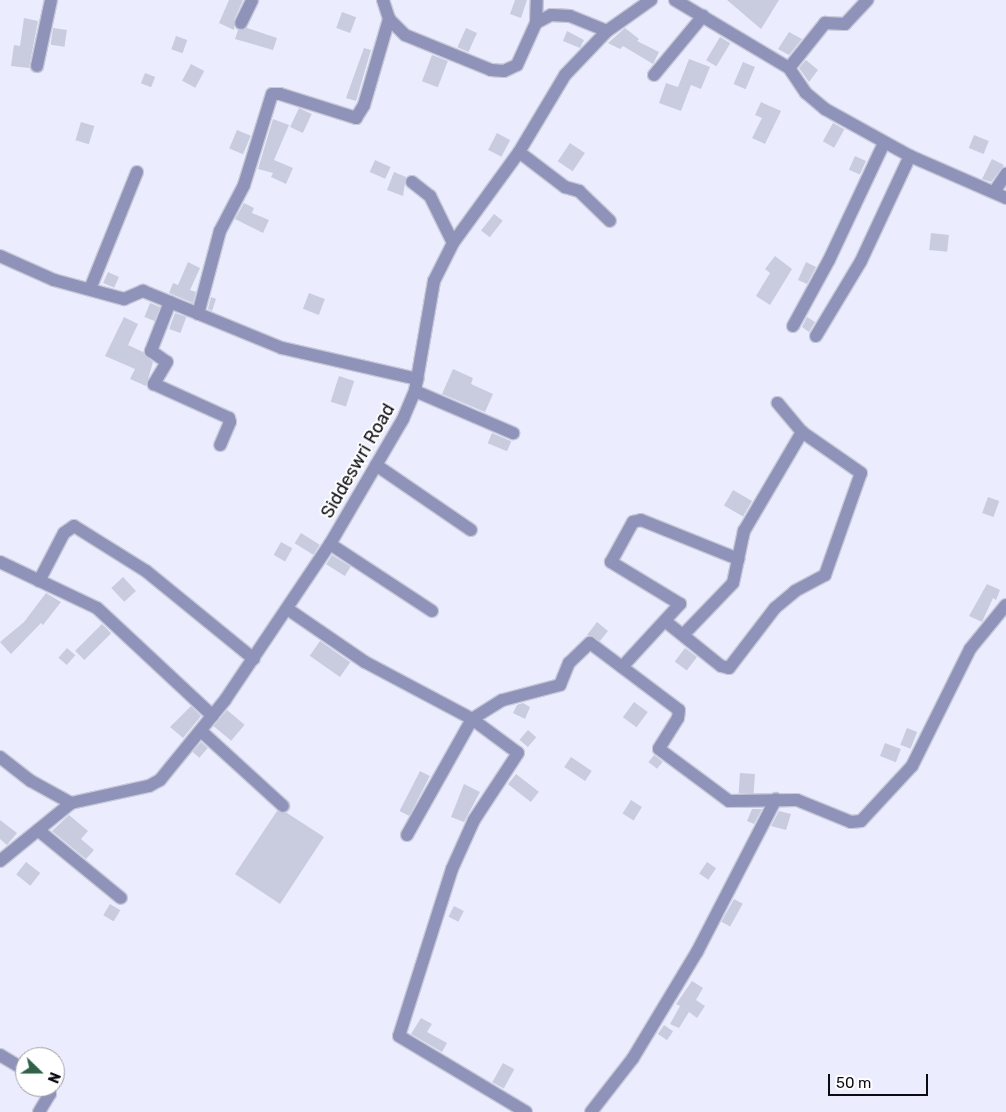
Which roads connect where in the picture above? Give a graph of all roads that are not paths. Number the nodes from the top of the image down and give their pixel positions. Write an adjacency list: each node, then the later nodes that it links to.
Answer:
1 (51, 0): 13 (street)
2 (252, 0): 10 (street)
3 (383, 0): 9 (street)
4 (537, 0): 11 (street)
5 (651, 0): 12 (street, Siddeswri Road)
6 (675, 0): 8 (street)
7 (867, 0): 14 (street)
8 (703, 16): 14 (street); 15 (street)
9 (389, 19): 11 (street); 29 (street)
10 (241, 23)
11 (536, 23): 12 (street)
12 (607, 31): 17 (street, Siddeswri Road)
13 (37, 66)
14 (789, 68): 16 (street)
15 (654, 75)
16 (884, 143): 18 (street); 30 (street)
17 (519, 152): 24 (street); 25 (street, Siddeswri Road)
18 (910, 156): 22 (street); 31 (street)
19 (137, 172): 27 (street)
20 (1006, 174): 22 (street)
21 (412, 182): 25 (street)
22 (994, 192): 23 (street)
23 (1006, 198)
24 (610, 221)
25 (453, 243): 32 (street, Siddeswri Road)
26 (0, 256): 27 (street)
27 (90, 290): 28 (street)
28 (170, 302): 29 (street); 36 (street)
29 (198, 314): 32 (street)
30 (793, 326)
31 (816, 336)
32 (416, 385): 35 (street); 37 (street, Siddeswri Road)
33 (778, 404): 34 (street)
34 (802, 432): 40 (street); 47 (street)
35 (513, 433)
36 (220, 445)
37 (376, 465): 38 (street); 39 (street, Siddeswri Road)
38 (470, 530)
39 (330, 544): 44 (street, Siddeswri Road); 45 (street)
40 (738, 559): 46 (street); 47 (street)
41 (0, 562): 42 (street)
42 (39, 581): 48 (street); 50 (street)
43 (1006, 605): 54 (street)
44 (289, 610): 48 (street, Siddeswri Road); 51 (street)
45 (432, 611)
46 (665, 621): 47 (street); 49 (street)
47 (683, 635)
48 (254, 659): 50 (street, Siddeswri Road)
49 (622, 667): 51 (street); 54 (street)
50 (213, 716): 52 (street, Siddeswri Road)
51 (472, 719): 58 (street); 65 (street)
52 (201, 731): 55 (street, Siddeswri Road); 56 (street)
53 (0, 757): 55 (street)
54 (776, 799): 66 (street)
55 (71, 803): 57 (street, Siddeswri Road)
56 (283, 806)
57 (38, 830): 59 (street, Siddeswri Road); 60 (street)
58 (407, 834)
59 (0, 861)
60 (121, 898)
61 (0, 1054): 62 (street)
62 (15, 1064)
63 (48, 1097): 64 (street)
64 (39, 1112)
65 (526, 1112)
66 (591, 1112)

